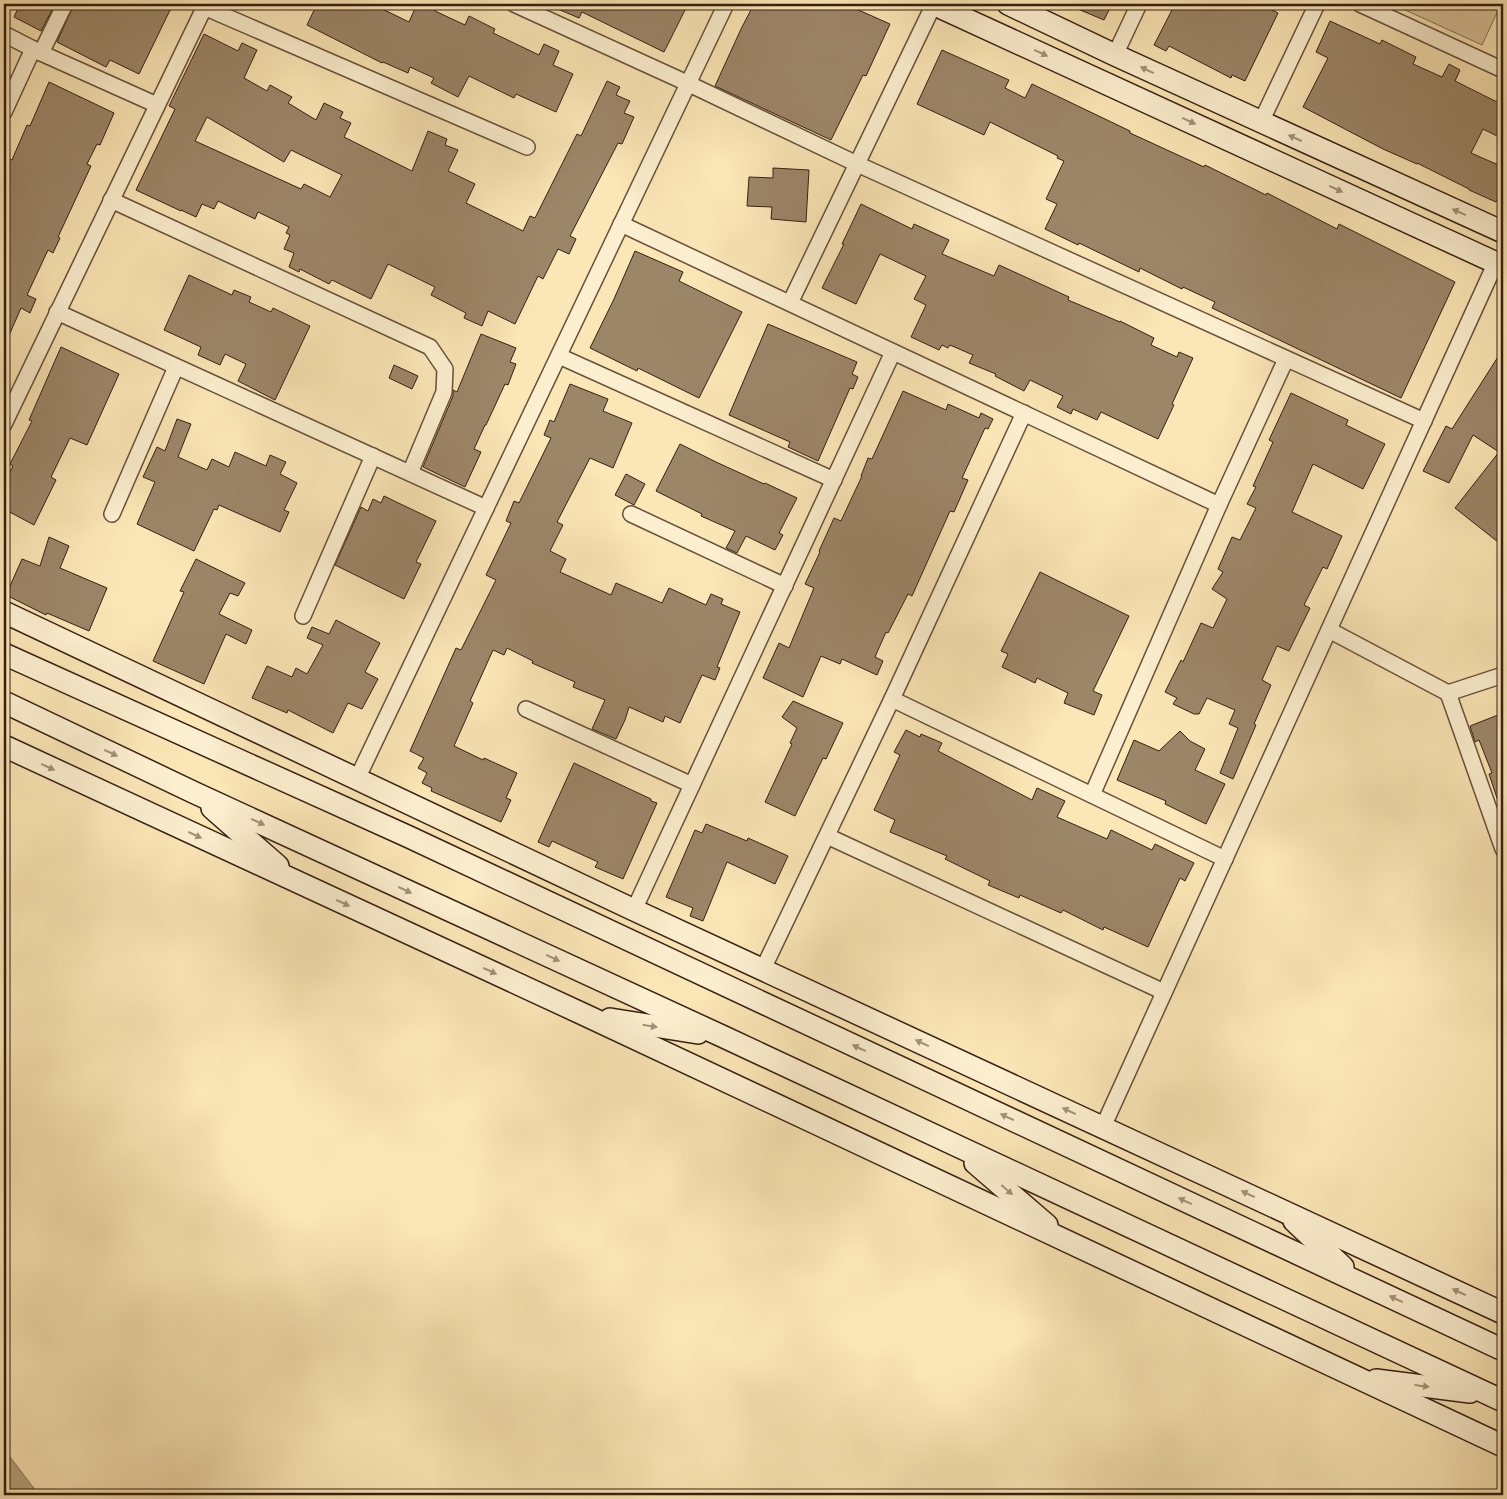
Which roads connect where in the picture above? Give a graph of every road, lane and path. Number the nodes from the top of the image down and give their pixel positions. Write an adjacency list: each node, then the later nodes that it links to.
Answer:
1 (65, 4): 11 (street)
2 (514, 4): 14 (street)
3 (726, 4): 14 (street)
4 (933, 4): 12 (street); 19 (street); 23 (street, one-way to 23)
5 (1008, 4): 12 (street)
6 (1139, 4): 12 (street)
7 (1317, 4): 17 (street)
8 (1360, 4): 13 (street)
9 (205, 5): 15 (street); 18 (street)
10 (4, 34): 11 (street)
11 (37, 51): 15 (street); 16 (street)
12 (1114, 55): 17 (street, one-way to 12)
13 (1503, 70)
14 (687, 83): 19 (street); 21 (street)
15 (157, 105): 20 (street)
16 (4, 112)
17 (1261, 122): 22 (street, one-way to 17)
18 (527, 147)
19 (857, 164): 24 (street); 28 (street)
20 (111, 200): 25 (street); 34 (street)
21 (622, 224): 24 (street); 27 (street)
22 (1503, 232)
23 (1500, 264): 31 (street)
24 (790, 303): 26 (street)
25 (57, 312): 29 (street); 32 (street)
26 (893, 352): 30 (street); 35 (street)
27 (559, 356): 35 (street); 37 (street)
28 (1286, 359): 31 (street); 36 (street)
29 (176, 367): 33 (street); 38 (street)
30 (1024, 413): 36 (street); 47 (street)
31 (1424, 420): 43 (street)
32 (4, 424)
33 (373, 456): 34 (street); 42 (street)
34 (410, 474): 37 (street)
35 (834, 480): 40 (street)
36 (1219, 505): 54 (street)
37 (486, 508): 51 (street)
38 (112, 514)
39 (631, 514): 40 (street)
40 (785, 586): 52 (street)
41 (4, 612): 51 (street)
42 (303, 616)
43 (1329, 630): 46 (street); 59 (street)
44 (4, 654): 55 (street)
45 (1503, 675): 46 (street)
46 (1448, 693): 57 (street)
47 (892, 699): 54 (street); 56 (street)
48 (4, 702): 53 (street, one-way to 53)
49 (526, 709): 52 (street)
50 (4, 746): 60 (street, one-way to 60)
51 (357, 779): 58 (street)
52 (692, 785): 61 (street)
53 (195, 793): 60 (street); 65 (street, one-way to 65)
54 (1092, 795): 59 (street)
55 (406, 836): 58 (street); 70 (street, one-way to 55)
56 (827, 836): 62 (street); 63 (street)
57 (1503, 849)
58 (511, 851): 61 (street)
59 (1225, 859): 63 (street)
60 (296, 882): 64 (street, one-way to 64)
61 (634, 910): 62 (street)
62 (763, 969): 66 (street, one-way to 62)
63 (1164, 992): 66 (street)
64 (585, 1015): 65 (street, one-way to 65); 69 (street)
65 (724, 1038): 67 (street)
66 (1103, 1127): 68 (street, one-way to 66)
67 (956, 1147): 69 (street, one-way to 69); 74 (street)
68 (1282, 1210): 70 (street); 71 (street, one-way to 68)
69 (1067, 1242): 73 (street)
70 (1360, 1282): 72 (street, one-way to 70)
71 (1503, 1313)
72 (1503, 1350)
73 (1356, 1378): 74 (street, one-way to 74); 75 (street)
74 (1497, 1398)
75 (1503, 1446)

